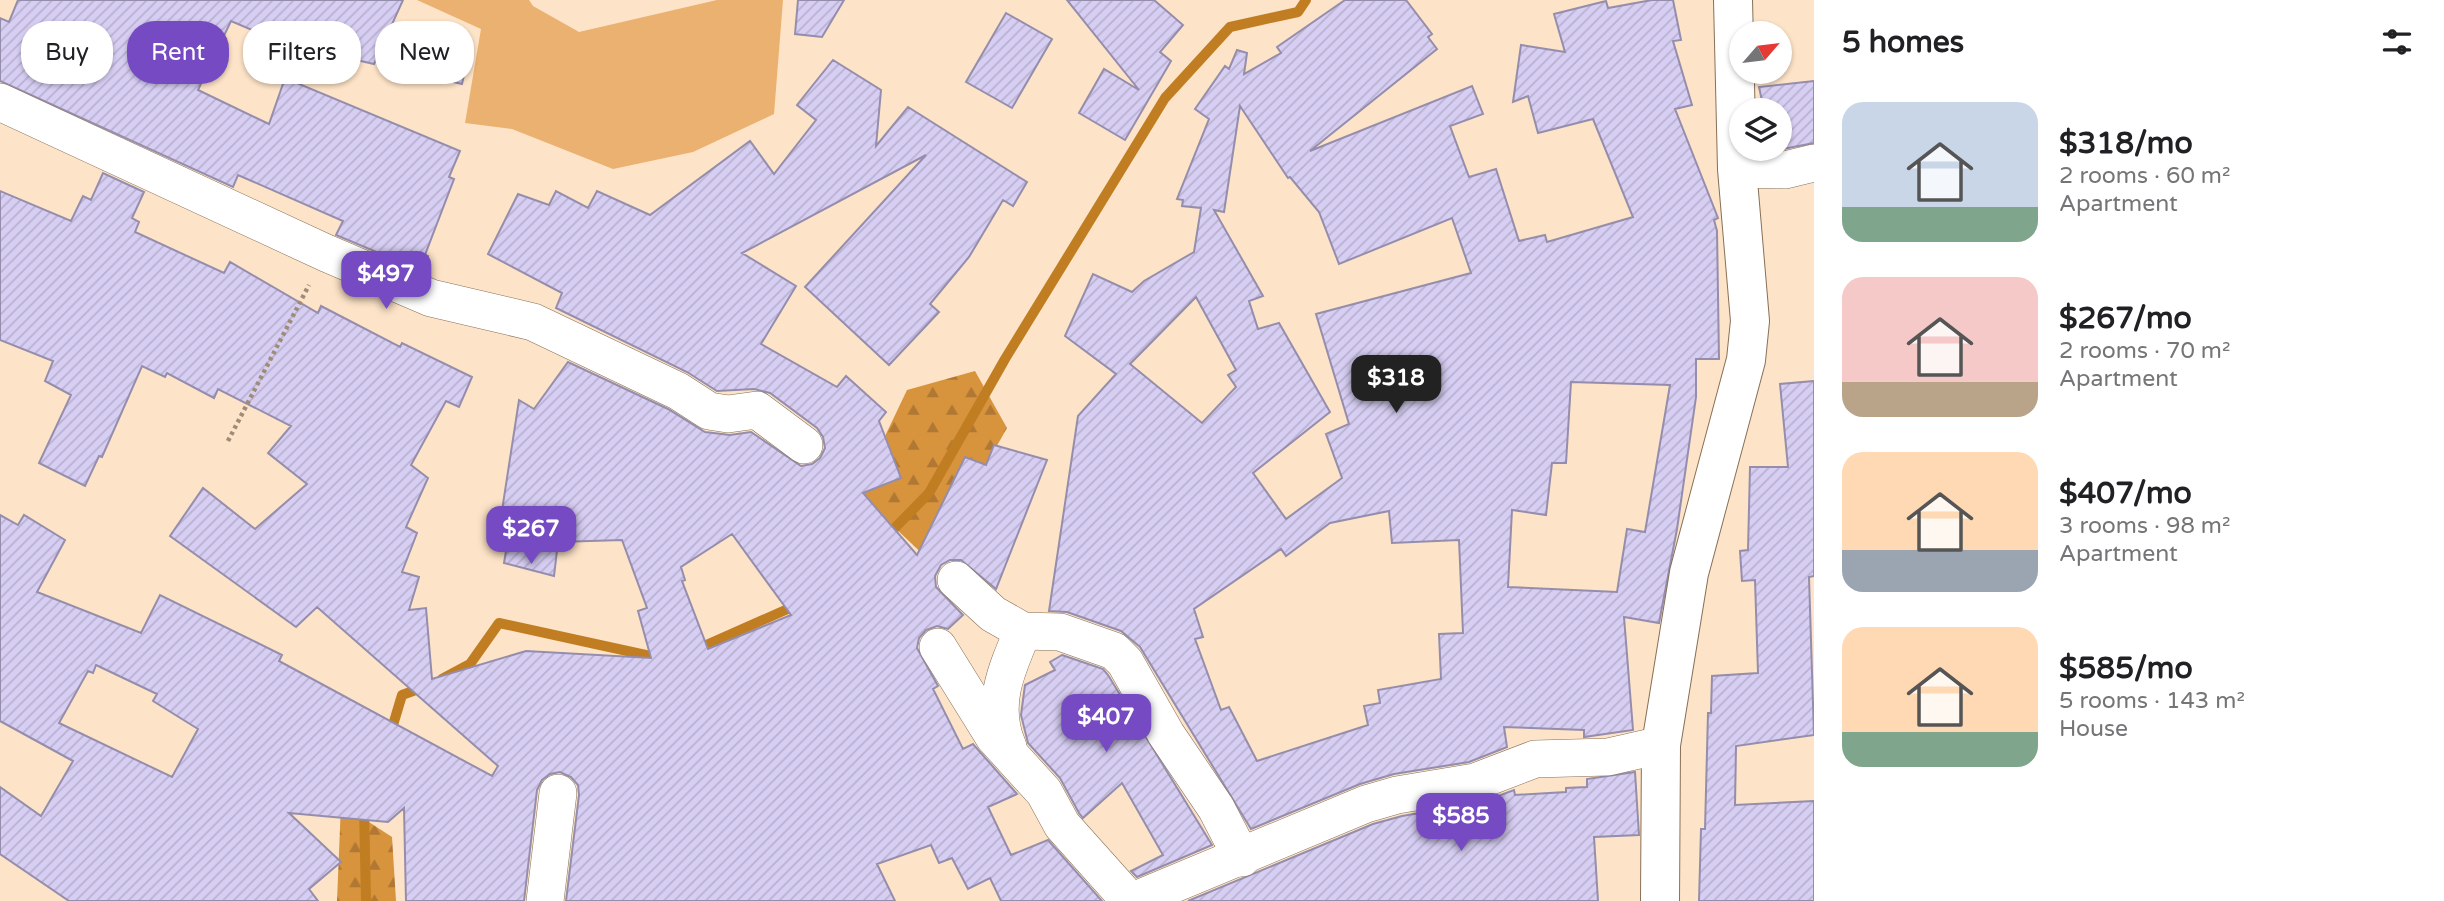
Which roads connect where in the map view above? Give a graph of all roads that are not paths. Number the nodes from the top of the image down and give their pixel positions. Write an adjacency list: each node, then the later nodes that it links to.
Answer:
1 (1733, 0): 4 (street)
2 (0, 102): 5 (street)
3 (1814, 163): 4 (street)
4 (1737, 169): 9 (street)
5 (804, 445)
6 (956, 580): 7 (street)
7 (1023, 631): 10 (street); 12 (street)
8 (938, 647): 10 (street)
9 (1661, 745): 12 (street); 15 (street)
10 (1014, 761): 14 (street)
11 (558, 793): 13 (street)
12 (1242, 858): 14 (street)
13 (545, 901)
14 (1132, 901)
15 (1660, 901)

